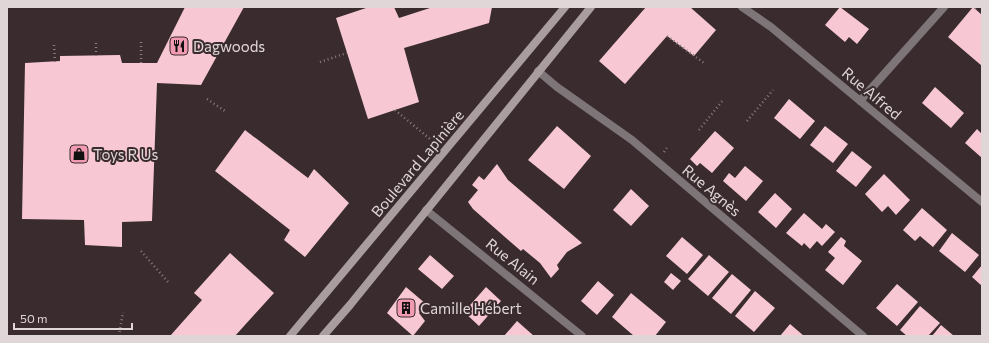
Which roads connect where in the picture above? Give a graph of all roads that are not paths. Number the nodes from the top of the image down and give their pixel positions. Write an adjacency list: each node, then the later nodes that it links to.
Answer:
1 (565, 7): 9 (main road, Boulevard Lapinière)
2 (591, 7): 5 (main road)
3 (742, 7): 6 (street, Rue Alfred)
4 (944, 7): 6 (street)
5 (538, 71): 8 (main road); 12 (street, Rue Agnès)
6 (860, 101): 7 (street, Rue Alfred)
7 (982, 202)
8 (426, 210): 10 (main road); 11 (street, Rue Alain)
9 (290, 336)
10 (322, 336)
11 (582, 336)
12 (863, 336)

